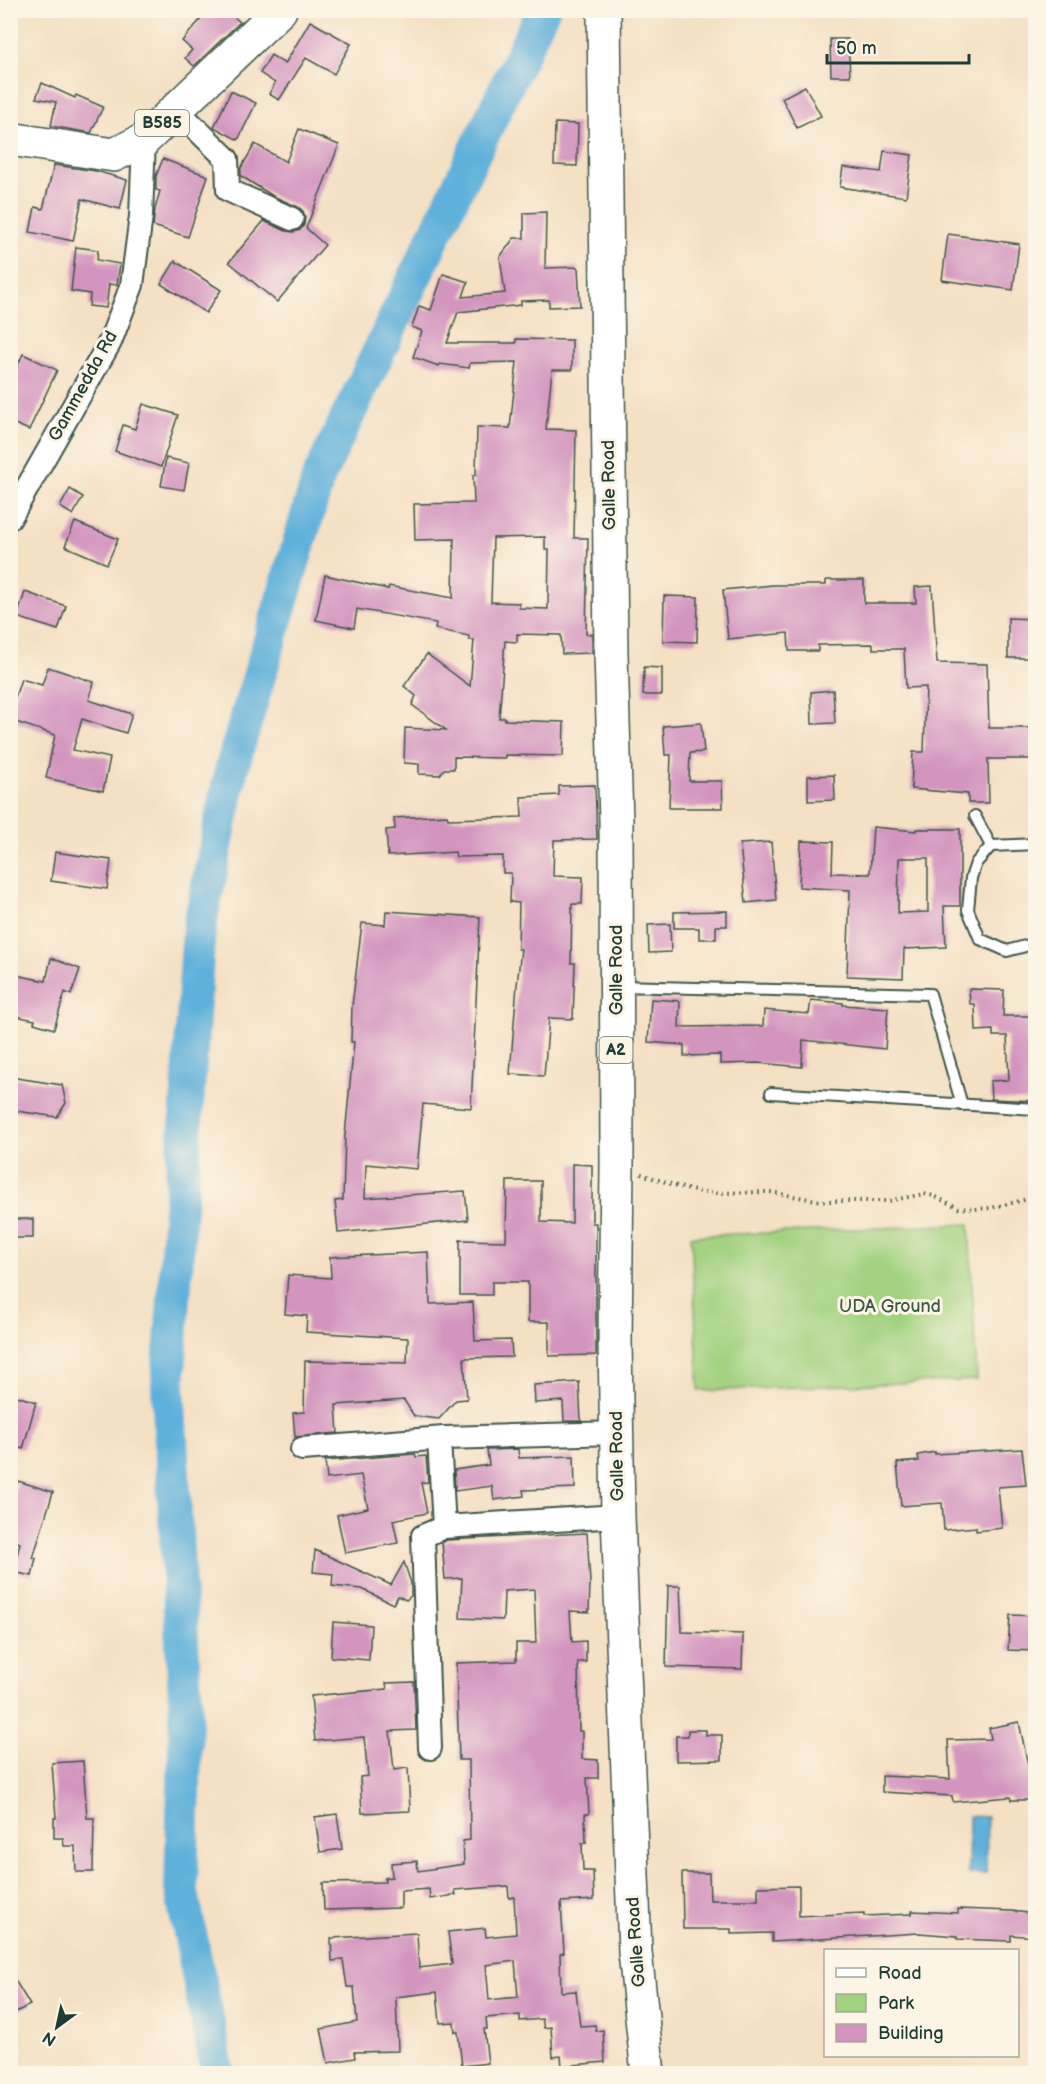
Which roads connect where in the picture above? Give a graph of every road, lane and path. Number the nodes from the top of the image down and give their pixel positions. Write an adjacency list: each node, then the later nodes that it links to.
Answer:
1 (280, 10): 3 (main road, B585)
2 (604, 18): 12 (main road, Galle Road / A2)
3 (176, 109): 5 (main road, B585); 6 (street)
4 (10, 139): 5 (main road, B585)
5 (144, 140): 7 (street, Gammedda Rd)
6 (292, 219)
7 (10, 518)
8 (975, 816): 10 (lane)
9 (1035, 844): 10 (lane)
10 (991, 846): 11 (lane)
11 (1035, 943)
12 (615, 986): 14 (lane); 16 (main road, Galle Road / A2)
13 (771, 1093): 14 (lane)
14 (962, 1105): 15 (lane)
15 (1035, 1109)
16 (617, 1166): 17 (path); 18 (main road, Galle Road / A2)
17 (1035, 1197)
18 (617, 1433): 19 (street); 21 (main road, Galle Road / A2)
19 (439, 1439): 20 (street); 22 (street)
20 (302, 1449)
21 (618, 1516): 22 (street); 24 (main road, Galle Road / A2)
22 (444, 1527): 23 (street)
23 (430, 1748)
24 (648, 2073)

